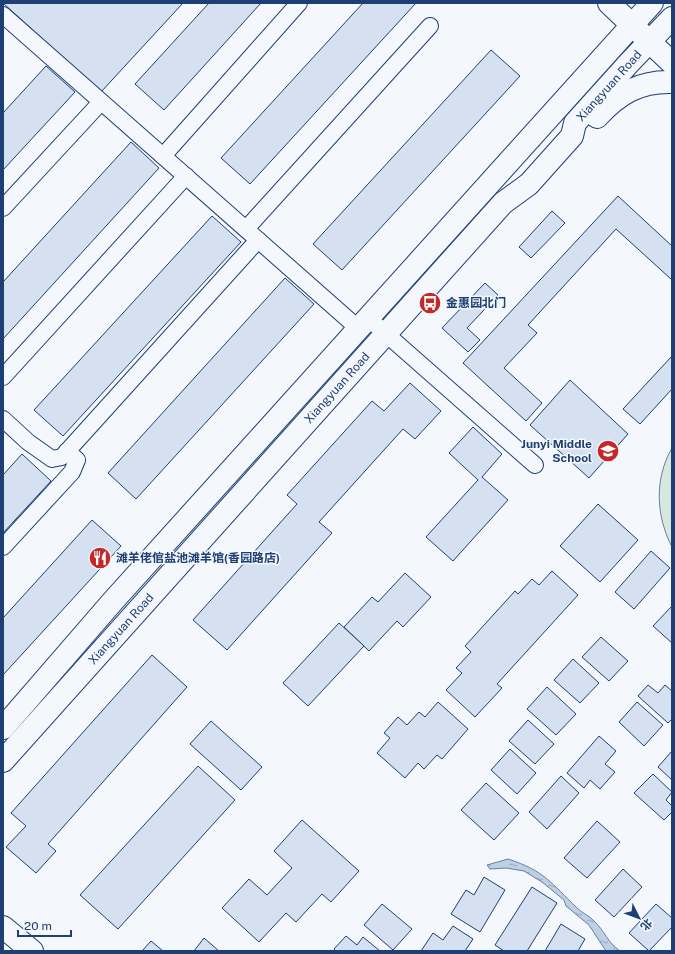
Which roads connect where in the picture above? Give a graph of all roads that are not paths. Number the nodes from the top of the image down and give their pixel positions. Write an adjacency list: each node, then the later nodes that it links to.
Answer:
1 (299, 3): 13 (street)
2 (609, 3): 6 (street)
3 (653, 3): 5 (street); 6 (street, Xiangyuan Road)
4 (3, 15): 11 (street)
5 (672, 19): 8 (street, Xiangyuan Road)
6 (632, 25): 8 (street); 18 (street, Xiangyuan Road)
7 (430, 26): 16 (street)
8 (649, 42): 9 (street); 12 (street, Xiangyuan Road)
9 (672, 63)
10 (672, 82): 12 (street)
11 (101, 102): 13 (street); 15 (street)
12 (572, 136): 19 (street, Xiangyuan Road)
13 (162, 156): 14 (street)
14 (186, 176): 16 (street); 20 (street)
15 (3, 208)
16 (246, 229): 17 (street)
17 (258, 240): 18 (street); 22 (street)
18 (364, 323): 19 (street); 25 (street, Xiangyuan Road)
19 (386, 334): 23 (street); 26 (street, Xiangyuan Road)
20 (3, 377)
21 (3, 419): 22 (street)
22 (67, 451): 24 (street)
23 (535, 465)
24 (3, 547)
25 (3, 728)
26 (3, 761)
27 (3, 927): 28 (street)
28 (32, 951)

